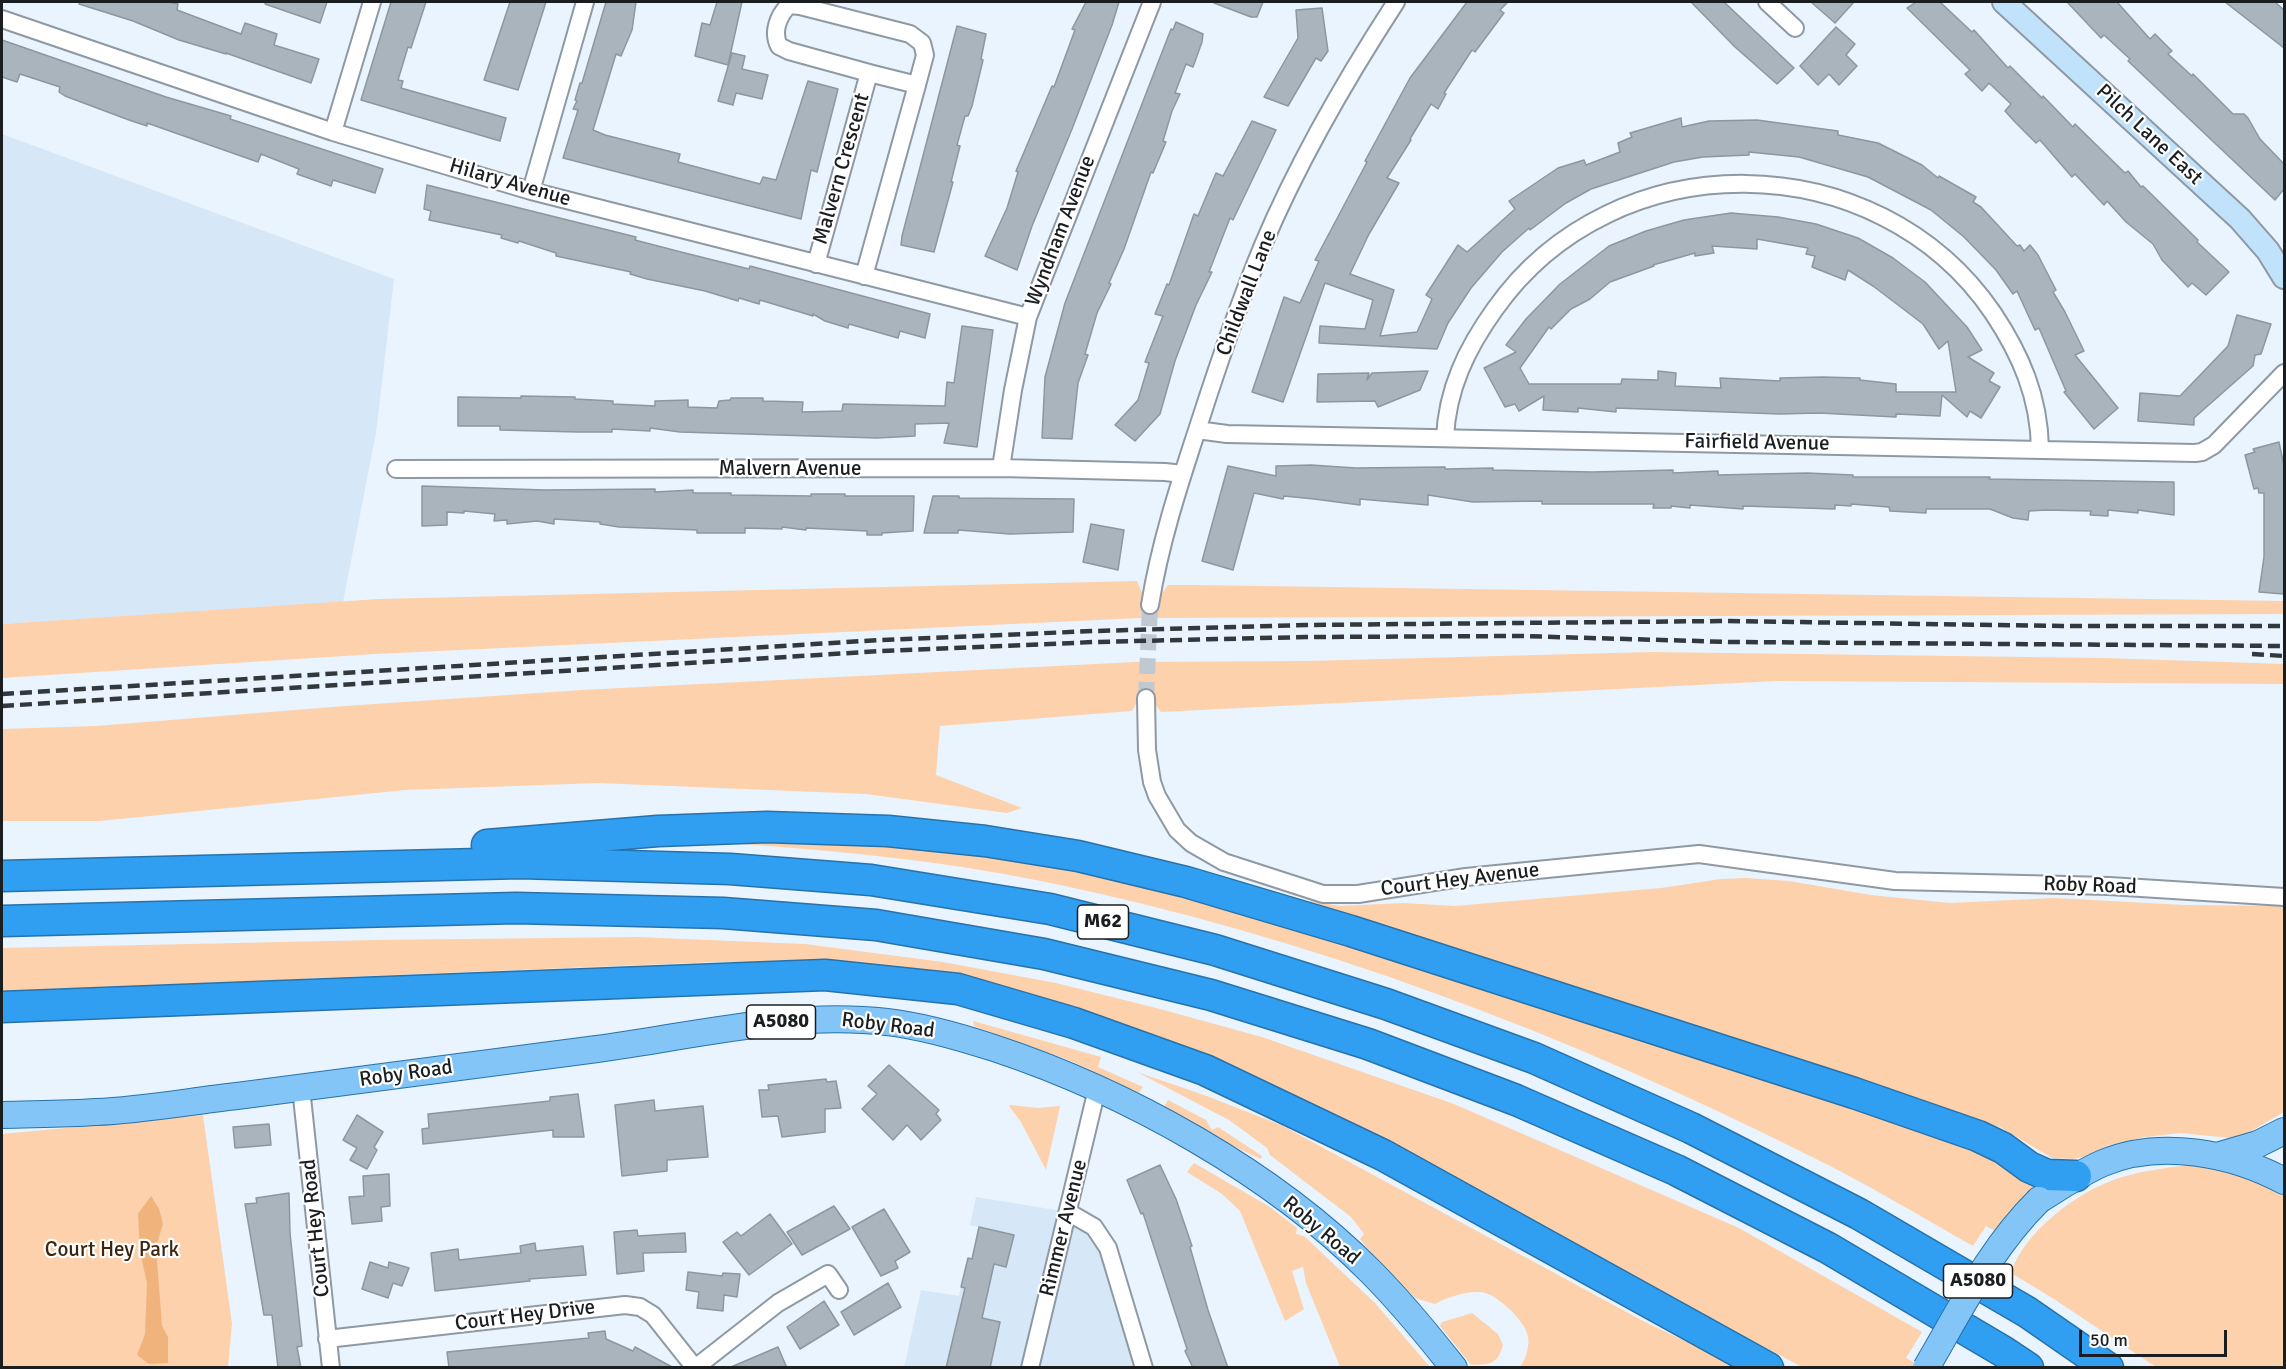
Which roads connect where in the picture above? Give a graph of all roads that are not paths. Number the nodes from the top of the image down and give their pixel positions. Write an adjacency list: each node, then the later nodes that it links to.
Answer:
1 (372, 2): 11 (street)
2 (585, 2): 12 (street)
3 (1152, 2): 16 (street, Wyndham Avenue)
4 (1396, 2): 18 (street, Childwall Lane)
5 (1767, 2): 8 (street)
6 (2004, 2): 15 (street, Pilch Lane East)
7 (2, 19): 11 (street, Hilary Avenue)
8 (1795, 28)
9 (869, 73): 10 (street, Malvern Crescent); 10 (street, Malvern Crescent); 13 (street, Malvern Crescent)
10 (916, 85): 14 (street, Malvern Crescent)
11 (333, 132): 12 (street, Hilary Avenue)
12 (531, 191): 13 (street, Hilary Avenue)
13 (816, 264): 14 (street, Hilary Avenue)
14 (864, 276): 16 (street, Hilary Avenue)
15 (2284, 277)
16 (1028, 317): 21 (street, Wyndham Avenue)
17 (2284, 373): 20 (street, Fairfield Avenue)
18 (1197, 430): 19 (street, Fairfield Avenue); 23 (street, Childwall Lane)
19 (1445, 438): 20 (street, Fairfield Avenue); 20 (street)
20 (2040, 448)
21 (1001, 468): 22 (street, Malvern Avenue); 23 (street, Malvern Avenue)
22 (396, 469)
23 (1183, 474): 24 (street, Childwall Lane)
24 (1150, 605)
25 (1146, 698): 27 (street, Court Hey Avenue)
26 (14, 876): 36 (highway); 49 (highway, M62)
27 (1895, 881): 28 (street, Roby Road)
28 (2284, 897)
29 (2, 921): 48 (highway, M62)
30 (2, 1007): 46 (highway)
31 (301, 1088): 32 (main road, Roby Road / A5080); 33 (main road, Roby Road / A5080); 40 (street, Court Hey Road)
32 (1097, 1089): 38 (street, Rimmer Avenue); 45 (main road, Roby Road / A5080)
33 (2, 1115)
34 (2284, 1131): 35 (main road, A5080)
35 (2217, 1156): 36 (main road, A5080); 37 (main road, A5080)
36 (2076, 1176): 47 (main road, A5080, bridge)
37 (2284, 1181)
38 (1068, 1212): 43 (street, Rimmer Avenue); 44 (street)
39 (839, 1290): 42 (street)
40 (327, 1339): 41 (street, Court Hey Road); 42 (street, Court Hey Drive)
41 (331, 1368)
42 (695, 1368)
43 (1030, 1368)
44 (1144, 1368)
45 (1454, 1368)
46 (1768, 1368)
47 (1926, 1368)
48 (2028, 1368)
49 (2108, 1368)

